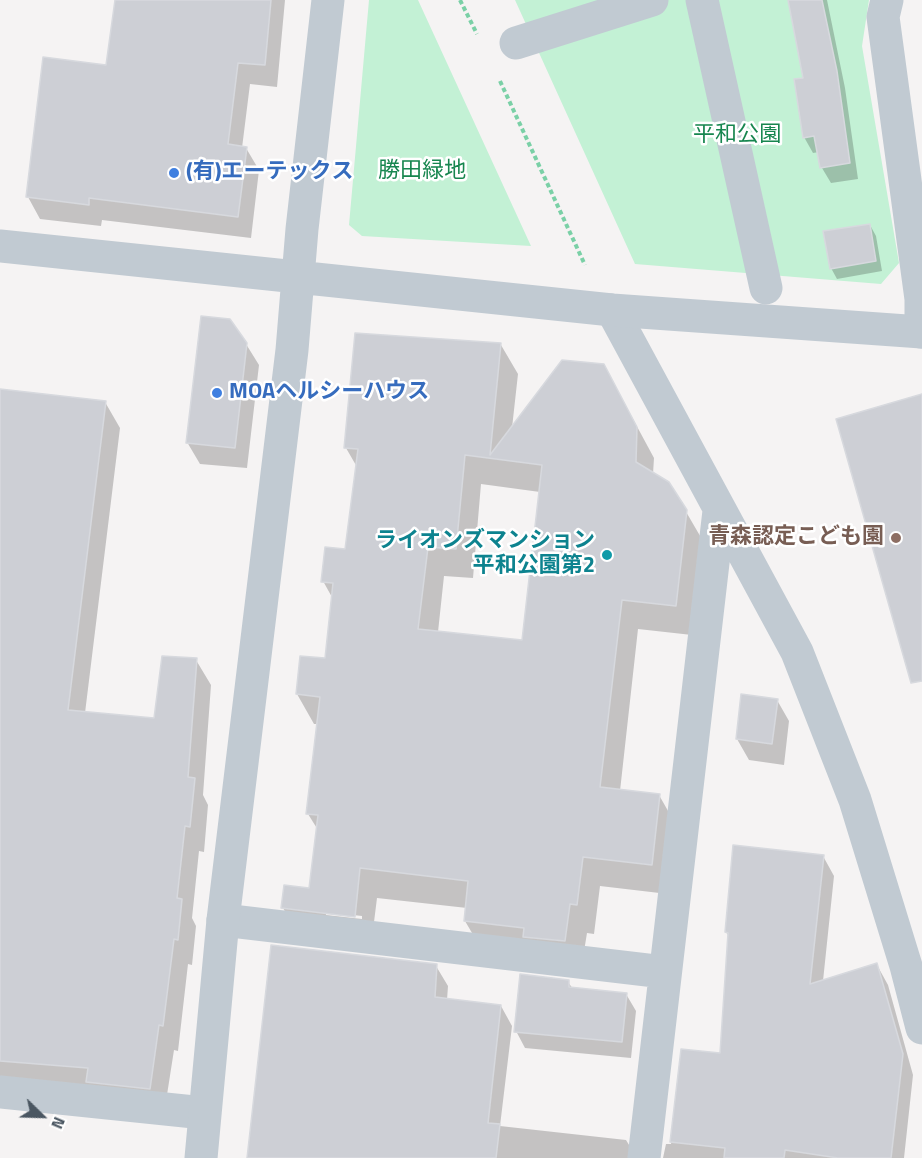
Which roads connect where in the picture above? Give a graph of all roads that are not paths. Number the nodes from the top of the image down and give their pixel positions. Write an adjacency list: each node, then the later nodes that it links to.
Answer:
1 (328, 0): 7 (street)
2 (652, 0): 5 (street)
3 (702, 0): 8 (street)
4 (887, 0): 10 (street)
5 (516, 43)
6 (0, 246): 7 (street)
7 (299, 279): 9 (street); 12 (street)
8 (766, 288)
9 (612, 310): 10 (street); 11 (street)
10 (922, 332)
11 (719, 511): 13 (street); 14 (street)
12 (223, 920): 13 (street); 16 (street)
13 (664, 972): 18 (street)
14 (922, 1028)
15 (0, 1092): 16 (street)
16 (204, 1113): 17 (street)
17 (201, 1158)
18 (644, 1158)

